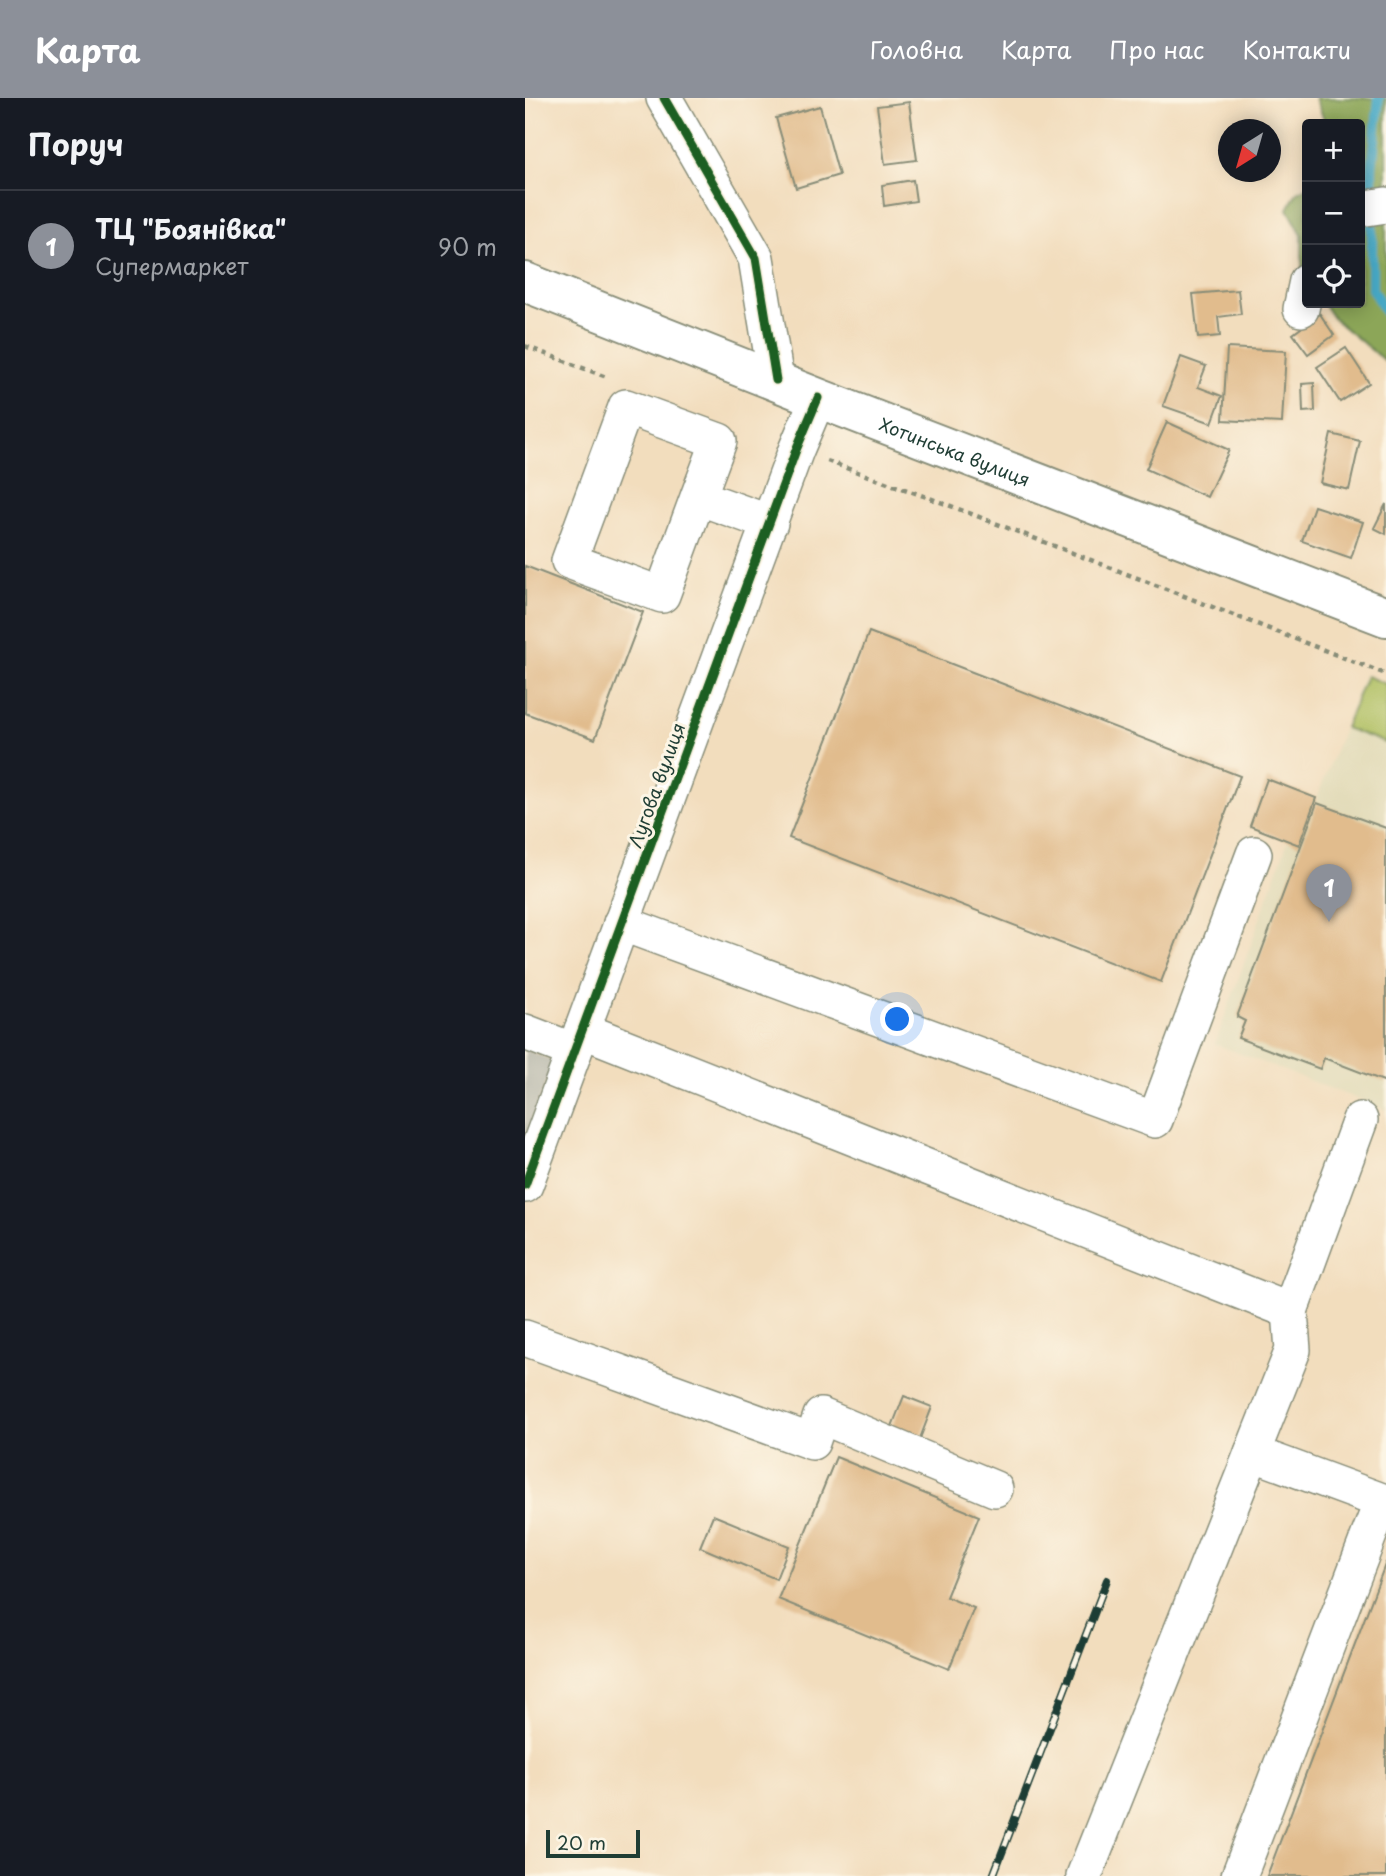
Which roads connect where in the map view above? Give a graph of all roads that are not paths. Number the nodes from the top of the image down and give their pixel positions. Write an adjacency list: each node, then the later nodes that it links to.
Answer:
1 (664, 98): 5 (street)
2 (1386, 205): 3 (street)
3 (1365, 208)
4 (525, 282): 5 (highway, Хотинська вулиця)
5 (776, 380): 6 (highway, Хотинська вулиця)
6 (818, 398): 8 (street, Лугова вулиця); 9 (highway, Хотинська вулиця)
7 (698, 497): 7 (street); 8 (street)
8 (770, 523): 11 (street, Лугова вулиця)
9 (1386, 617)
10 (1254, 854): 11 (street)
11 (621, 923): 13 (street, Лугова вулиця)
12 (525, 1032): 13 (street)
13 (578, 1041): 14 (street, Лугова вулиця); 17 (street)
14 (537, 1118): 16 (street, Лугова вулиця)
15 (1360, 1120): 17 (street)
16 (525, 1185)
17 (1290, 1311): 19 (street)
18 (525, 1338): 20 (street)
19 (1252, 1453): 21 (street); 22 (street)
20 (995, 1489)
21 (1084, 1876)
22 (1239, 1876)

